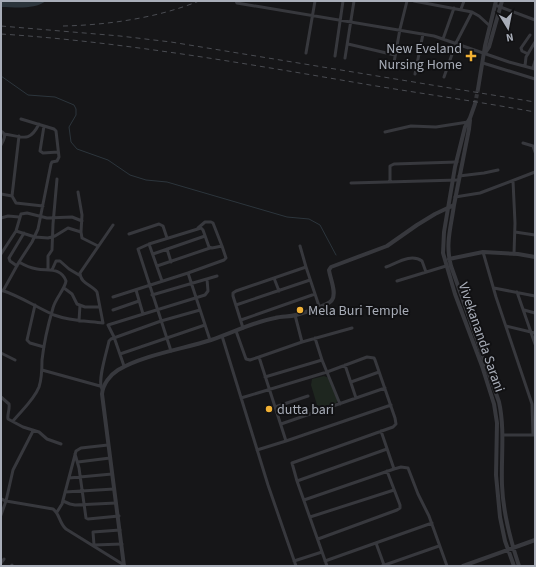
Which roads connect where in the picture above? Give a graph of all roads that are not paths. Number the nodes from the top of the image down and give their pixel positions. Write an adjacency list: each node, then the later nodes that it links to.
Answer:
1 (236, 1): 16 (street)
2 (315, 1): 16 (street)
3 (343, 1): 17 (street)
4 (354, 1): 19 (street)
5 (407, 1): 21 (street)
6 (414, 1): 11 (street)
7 (442, 1): 11 (street)
8 (464, 1): 14 (street)
9 (502, 1): 12 (street)
10 (496, 3): 12 (street); 20 (street)
11 (442, 6): 13 (street)
12 (500, 6): 18 (street); 29 (street)
13 (454, 8): 14 (street); 24 (street)
14 (461, 9): 15 (street)
15 (472, 12): 20 (street); 26 (street)
16 (313, 15): 17 (street); 28 (street)
17 (340, 19): 19 (street); 32 (street)
18 (535, 20)
19 (352, 21): 21 (street); 27 (street)
20 (490, 26): 29 (street)
21 (400, 30): 22 (street); 31 (street)
22 (423, 34): 24 (street); 39 (street)
23 (530, 35): 30 (street)
24 (443, 39): 26 (street)
25 (535, 42): 30 (street)
26 (456, 43): 29 (street); 40 (street)
27 (348, 44): 31 (street); 33 (street)
28 (306, 53)
29 (484, 54): 35 (street); 36 (street)
30 (528, 54): 36 (street)
31 (395, 55): 37 (street)
32 (335, 56)
33 (346, 58)
34 (535, 61): 38 (street)
35 (483, 63): 41 (street); 42 (street)
36 (525, 66): 38 (street)
37 (393, 68)
38 (534, 68)
39 (415, 74)
40 (444, 78)
41 (535, 80)
42 (478, 89)
43 (475, 104): 45 (street, Vivekananda Sarani)
44 (21, 119): 46 (street)
45 (469, 120): 49 (street); 56 (street, Vivekananda Sarani); 59 (street, Vivekananda Sarani)
46 (39, 124): 47 (street); 51 (street)
47 (44, 126): 54 (street); 54 (street)
48 (1, 131): 50 (street)
49 (385, 132)
50 (4, 134): 51 (street); 53 (street)
51 (19, 136): 66 (street)
52 (523, 143): 55 (street)
53 (1, 145)
54 (58, 152): 68 (street)
55 (535, 152)
56 (457, 162): 59 (street, Vivekananda Sarani); 61 (street)
57 (498, 170): 59 (street)
58 (535, 172): 62 (street)
59 (457, 178): 61 (street); 67 (street, Vivekananda Sarani); 70 (street, Vivekananda Sarani)
60 (57, 179): 74 (street)
61 (390, 181): 63 (street)
62 (513, 181): 67 (street); 80 (street)
63 (351, 182)
64 (78, 192): 75 (street)
65 (1, 194): 66 (street)
66 (12, 196): 68 (street)
67 (456, 197): 69 (street, Vivekananda Sarani)
68 (43, 206): 72 (street)
69 (454, 206): 70 (street); 99 (street, Vivekananda Sarani)
70 (449, 208): 103 (street, Vivekananda Sarani); 134 (street)
71 (19, 217): 72 (street); 73 (street); 78 (street)
72 (41, 217): 74 (street); 85 (street)
73 (1, 218)
74 (53, 218): 75 (street); 86 (street)
75 (82, 221): 79 (street)
76 (113, 225): 89 (street)
77 (198, 228): 84 (street); 87 (street); 90 (street)
78 (16, 231): 81 (street); 95 (street)
79 (81, 232): 86 (street); 89 (street)
80 (515, 232): 83 (street); 97 (street)
81 (24, 233): 85 (street); 101 (street)
82 (129, 234): 87 (street)
83 (535, 235)
84 (205, 236): 92 (street); 93 (street)
85 (35, 237): 86 (street); 101 (street)
86 (53, 237): 106 (street)
87 (167, 238): 88 (street)
88 (149, 244): 96 (street); 118 (street)
89 (98, 246): 110 (street)
90 (222, 246): 92 (street); 109 (street)
91 (300, 246): 104 (street)
92 (210, 248): 100 (street)
93 (167, 250): 96 (street); 100 (street)
94 (483, 252): 97 (street); 99 (street); 120 (street)
95 (1, 254)
96 (153, 254): 102 (street)
97 (514, 254): 98 (street)
98 (535, 257)
99 (449, 259): 156 (street, Vivekananda Sarani)
100 (171, 262): 102 (street)
101 (18, 264): 106 (street); 122 (street)
102 (157, 266): 115 (street)
103 (446, 266): 108 (street); 156 (street, Vivekananda Sarani)
104 (306, 267): 112 (street); 114 (street)
105 (386, 267): 108 (street)
106 (48, 269): 107 (street)
107 (52, 270): 110 (street); 119 (street)
108 (426, 272): 116 (street)
109 (188, 273): 115 (street); 117 (street)
110 (79, 275): 135 (street)
111 (217, 276): 113 (street)
112 (274, 278): 123 (street); 133 (street)
113 (207, 279): 117 (street); 129 (street)
114 (310, 280): 123 (street); 125 (street)
115 (162, 281): 118 (street)
116 (396, 282)
117 (192, 283): 126 (street); 129 (street)
118 (149, 285): 121 (street); 126 (street)
119 (64, 288): 132 (street); 140 (street)
120 (494, 288): 124 (street); 150 (street)
121 (136, 290): 128 (street); 130 (street)
122 (2, 291): 131 (street)
123 (279, 291): 133 (street)
124 (517, 292): 127 (street); 139 (street)
125 (315, 294): 134 (street); 144 (street)
126 (152, 295): 136 (street)
127 (535, 296)
128 (113, 297)
129 (196, 298): 136 (street); 138 (street)
130 (140, 301): 137 (street); 142 (street)
131 (35, 305): 140 (street); 163 (street)
132 (80, 305): 135 (street); 145 (street)
133 (236, 305): 144 (street)
134 (319, 306): 143 (street)
135 (100, 307): 147 (street)
136 (158, 309): 142 (street); 146 (street)
137 (113, 310)
138 (200, 310): 146 (street); 149 (street)
139 (524, 310): 141 (street); 154 (street)
140 (51, 313): 145 (street); 163 (street)
141 (535, 313)
142 (144, 314): 148 (street)
143 (295, 315): 151 (street); 161 (street)
144 (240, 320): 151 (street)
145 (79, 321): 147 (street)
146 (161, 321): 157 (street); 158 (street)
147 (103, 323): 148 (street)
148 (108, 325): 157 (street)
149 (205, 325): 158 (street); 160 (street)
150 (506, 326): 154 (street); 191 (street)
151 (243, 328): 153 (street)
152 (352, 328): 159 (street)
153 (236, 331): 155 (street); 167 (street)
154 (533, 332): 162 (street)
155 (222, 336): 160 (street); 182 (street)
156 (474, 336): 192 (street, Vivekananda Sarani); 229 (street, Vivekananda Sarani)
157 (114, 337): 166 (street); 177 (street)
158 (166, 338): 164 (street); 166 (street)
159 (315, 338): 161 (street); 169 (street)
160 (210, 340): 164 (street)
161 (302, 342): 167 (street)
162 (535, 344)
163 (44, 347): 172 (street)
164 (171, 351): 171 (street)
165 (1, 353): 168 (street)
166 (120, 354): 171 (street)
167 (259, 357): 175 (street)
168 (15, 360)
169 (322, 360): 173 (street); 175 (street)
170 (345, 365): 173 (street); 174 (street); 176 (street)
171 (124, 366): 177 (street)
172 (42, 370): 177 (street); 187 (street)
173 (327, 372): 179 (street); 184 (street)
174 (379, 372): 176 (street); 178 (street)
175 (265, 377): 179 (street)
176 (351, 382): 183 (street)
177 (101, 388): 195 (street)
178 (385, 388): 183 (street); 185 (street)
179 (269, 390): 182 (street); 186 (street)
180 (308, 396): 186 (street)
181 (1, 397): 187 (street)
182 (241, 398): 196 (street)
183 (356, 398): 184 (street)
184 (340, 404): 188 (street)
185 (391, 405): 190 (street); 193 (street)
186 (275, 407): 188 (street)
187 (12, 421): 189 (street)
188 (280, 424): 193 (street)
189 (33, 431): 194 (street); 213 (street)
190 (381, 431): 197 (street); 206 (street)
191 (534, 435): 192 (street)
192 (503, 437): 229 (street, Vivekananda Sarani)
193 (286, 441): 196 (street)
194 (61, 444)
195 (108, 445): 198 (street); 199 (street)
196 (258, 450): 232 (street)
197 (387, 450): 201 (street); 206 (street)
198 (75, 454): 200 (street); 205 (street)
199 (110, 458): 200 (street); 203 (street)
200 (78, 462): 204 (street)
201 (394, 469): 202 (street); 221 (street)
202 (387, 471): 208 (street); 212 (street)
203 (112, 474): 204 (street); 207 (street)
204 (80, 477): 205 (street); 209 (street)
205 (69, 478): 210 (street)
206 (297, 481): 212 (street)
207 (114, 489): 209 (street); 215 (street)
208 (394, 490): 220 (street); 223 (street)
209 (82, 491): 210 (street); 216 (street)
210 (65, 492): 214 (street)
211 (1, 499): 213 (street)
212 (304, 500): 220 (street)
213 (6, 501): 217 (street); 218 (street)
214 (63, 501): 216 (street); 217 (street)
215 (116, 503): 216 (street); 219 (street)
216 (84, 504): 219 (street)
217 (57, 512): 227 (street)
218 (1, 515)
219 (118, 516): 222 (street)
220 (310, 517): 223 (street)
221 (432, 524): 225 (street); 228 (street)
222 (120, 530): 226 (street); 227 (street)
223 (318, 539): 230 (street)
224 (535, 540): 229 (street)
225 (376, 543): 233 (street); 238 (street)
226 (122, 544): 227 (street); 235 (street)
227 (93, 545): 235 (street)
228 (440, 546): 238 (street); 239 (street)
229 (511, 549): 240 (street); 241 (street, Vivekananda Sarani); 242 (street, Vivekananda Sarani)
230 (322, 552): 232 (street); 233 (street)
231 (4, 559): 234 (street)
232 (294, 561): 236 (street)
233 (325, 561): 237 (street)
234 (1, 563)
235 (124, 566)
236 (296, 566)
237 (327, 566)
238 (383, 566)
239 (447, 566)
240 (463, 566)
241 (514, 566)
242 (519, 566)

